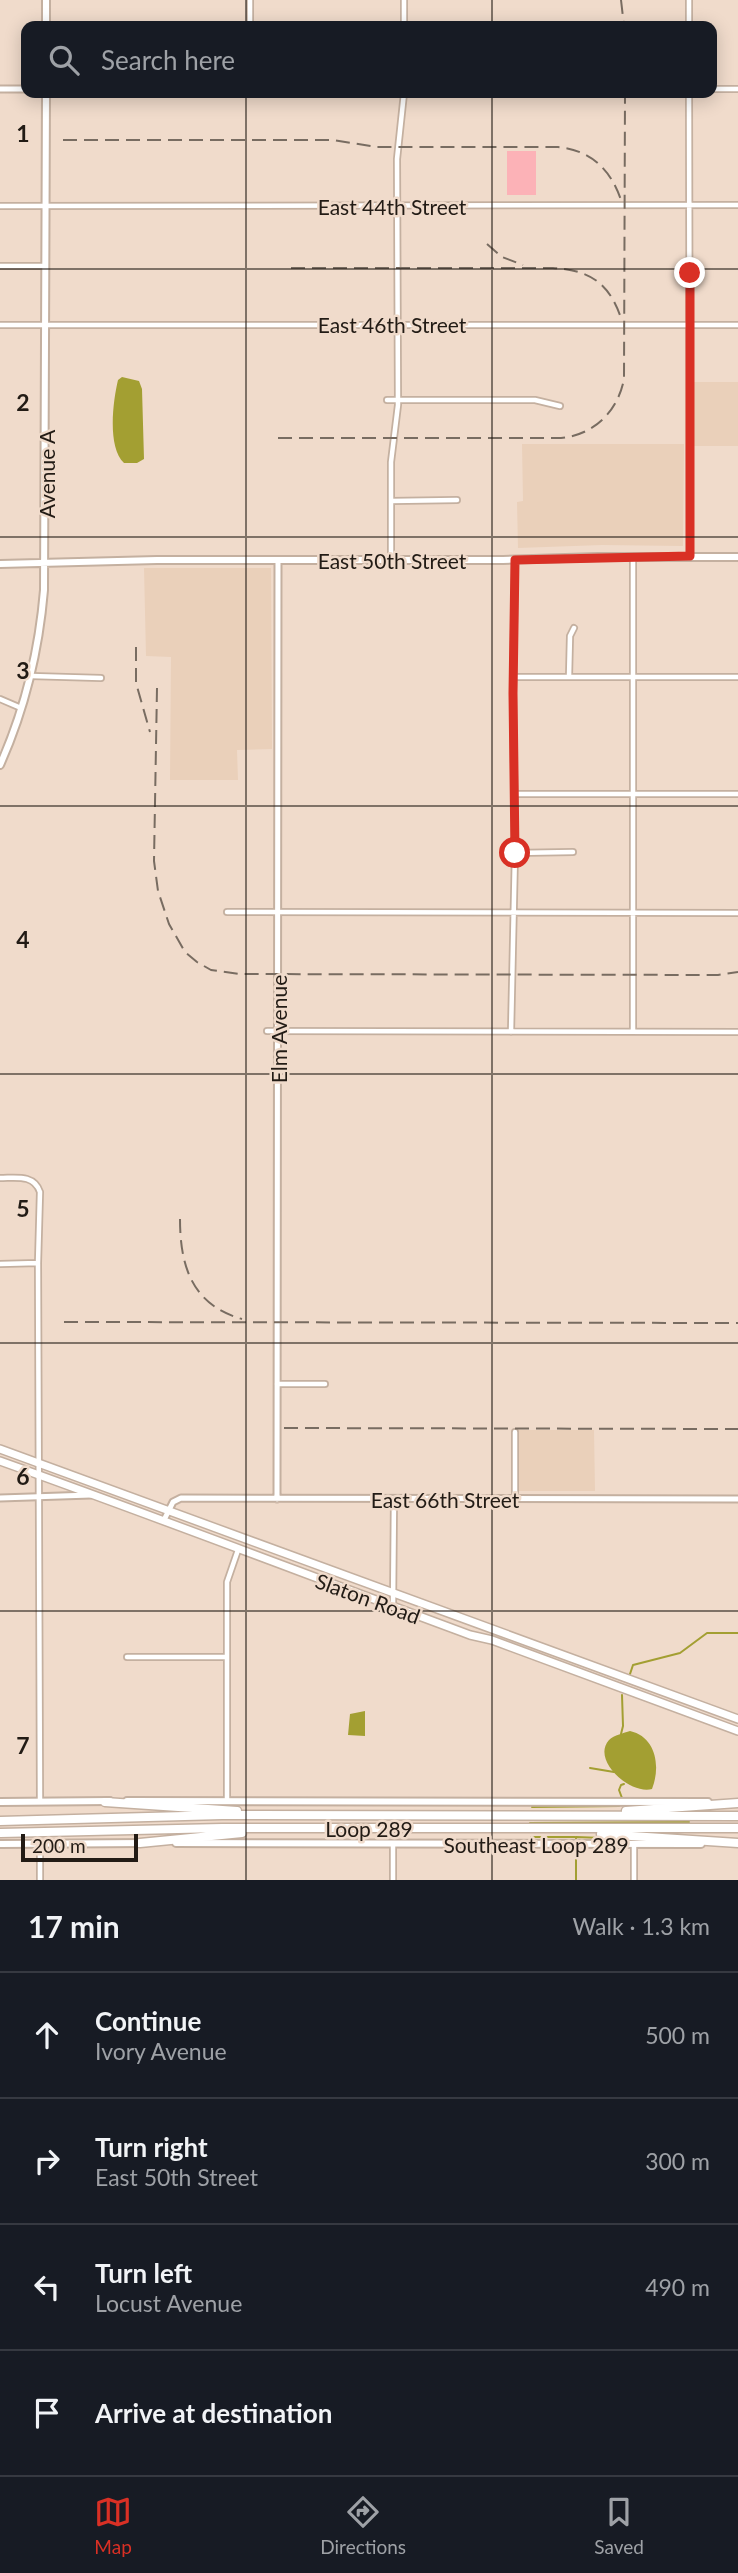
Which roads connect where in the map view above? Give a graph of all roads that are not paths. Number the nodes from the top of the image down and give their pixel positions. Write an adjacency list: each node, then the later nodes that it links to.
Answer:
1 (46, 0): 5 (main road)
2 (250, 0): 6 (street)
3 (404, 0): 7 (street)
4 (689, 0): 8 (street)
5 (46, 21)
6 (250, 21)
7 (404, 21)
8 (689, 21)
9 (0, 89): 10 (street)
10 (21, 89)
11 (717, 89): 12 (street)
12 (738, 89)
13 (46, 98): 18 (main road, Avenue A)
14 (403, 98): 19 (street)
15 (689, 98): 20 (street)
16 (738, 205): 20 (street, East 44th Street)
17 (0, 206): 18 (street, East 44th Street)
18 (46, 206): 19 (street, East 44th Street); 22 (main road, Avenue A)
19 (397, 206): 20 (street, East 44th Street); 23 (street)
20 (690, 206): 24 (street)
21 (0, 266): 22 (street)
22 (46, 266): 26 (main road, Avenue A)
23 (397, 324): 24 (street, East 46th Street); 26 (street, East 46th Street); 29 (street)
24 (690, 324): 27 (street, East 46th Street); 34 (street)
25 (0, 325): 26 (street, East 46th Street)
26 (46, 325): 40 (main road, Avenue A)
27 (738, 325)
28 (387, 400): 29 (street)
29 (398, 401): 30 (street); 32 (street)
30 (560, 406)
31 (457, 500): 32 (street)
32 (390, 501): 37 (street)
33 (632, 556): 34 (main road, East 50th Street); 38 (main road, East 50th Street); 45 (street)
34 (690, 556): 35 (main road, East 50th Street)
35 (738, 556)
36 (278, 560): 37 (main road, East 50th Street); 40 (main road, East 50th Street); 57 (street, Elm Avenue)
37 (391, 560): 38 (main road, East 50th Street)
38 (515, 560): 43 (street)
39 (0, 564): 40 (main road, East 50th Street)
40 (46, 564): 42 (main road, Avenue A)
41 (574, 628): 44 (street)
42 (31, 676): 47 (street); 49 (main road, Avenue A)
43 (515, 677): 44 (street); 51 (street)
44 (569, 677): 45 (street)
45 (633, 677): 46 (street); 52 (street)
46 (738, 677)
47 (101, 678)
48 (0, 699): 49 (street)
49 (22, 709): 50 (main road, Avenue A)
50 (0, 765)
51 (514, 794): 52 (street); 55 (street)
52 (633, 794): 53 (street); 59 (street)
53 (738, 794)
54 (573, 852): 55 (street)
55 (515, 853): 58 (street)
56 (227, 912): 57 (street)
57 (278, 912): 58 (street); 62 (street, Elm Avenue)
58 (513, 912): 59 (street); 63 (street)
59 (632, 913): 60 (street); 64 (street)
60 (738, 913)
61 (267, 1031): 62 (street)
62 (278, 1032): 63 (street); 69 (street, Elm Avenue)
63 (511, 1032): 64 (street)
64 (632, 1032): 65 (street)
65 (738, 1032)
66 (0, 1178): 67 (street)
67 (38, 1263): 68 (street); 74 (street)
68 (0, 1264)
69 (277, 1384): 70 (street); 79 (street, Elm Avenue)
70 (325, 1384)
71 (514, 1432): 81 (street)
72 (0, 1449): 74 (highway, Slaton Road)
73 (0, 1461): 75 (highway, Slaton Road)
74 (39, 1463): 75 (street); 83 (highway, Slaton Road)
75 (39, 1475): 76 (highway, Slaton Road); 78 (street)
76 (94, 1495): 78 (street); 84 (highway, Slaton Road)
77 (0, 1497): 78 (street)
78 (39, 1497): 96 (street)
79 (277, 1499): 80 (street, East 66th Street); 83 (street, East 66th Street)
80 (394, 1499): 81 (street, East 66th Street); 88 (street)
81 (514, 1499): 82 (street, East 66th Street)
82 (738, 1499)
83 (169, 1510): 84 (street); 86 (highway, Slaton Road)
84 (164, 1520): 85 (highway, Slaton Road)
85 (238, 1550): 87 (highway, Slaton Road); 91 (street)
86 (282, 1551): 87 (highway); 88 (highway, Slaton Road)
87 (276, 1564): 89 (highway, Slaton Road)
88 (393, 1592): 89 (street); 92 (highway, Slaton Road)
89 (393, 1607): 93 (highway, Slaton Road)
90 (127, 1657): 91 (street)
91 (226, 1657): 94 (street)
92 (738, 1719)
93 (738, 1731)
94 (226, 1800): 97 (main road, Southeast Loop 289); 98 (main road, Southeast Loop 289)
95 (0, 1802): 96 (main road, Southeast Loop 289)
96 (40, 1802): 97 (main road, Southeast Loop 289)
97 (105, 1802): 99 (highway)
98 (738, 1802): 100 (highway)
99 (317, 1815): 100 (highway, Loop 289); 102 (highway, Loop 289)
100 (497, 1816): 101 (highway, Loop 289)
101 (738, 1816)
102 (0, 1821)
103 (292, 1828): 104 (highway, Loop 289); 106 (highway, Loop 289); 108 (highway)
104 (497, 1828): 105 (highway, Loop 289); 110 (highway)
105 (738, 1828)
106 (0, 1833)
107 (40, 1843): 108 (main road, Southeast Loop 289); 111 (main road, Southeast Loop 289); 113 (street)
108 (140, 1843): 109 (main road, Southeast Loop 289)
109 (393, 1843): 112 (main road, Southeast Loop 289); 114 (street)
110 (738, 1843): 112 (main road, Southeast Loop 289)
111 (0, 1844)
112 (634, 1844): 115 (street)
113 (40, 1880)
114 (393, 1880)
115 (634, 1880)

